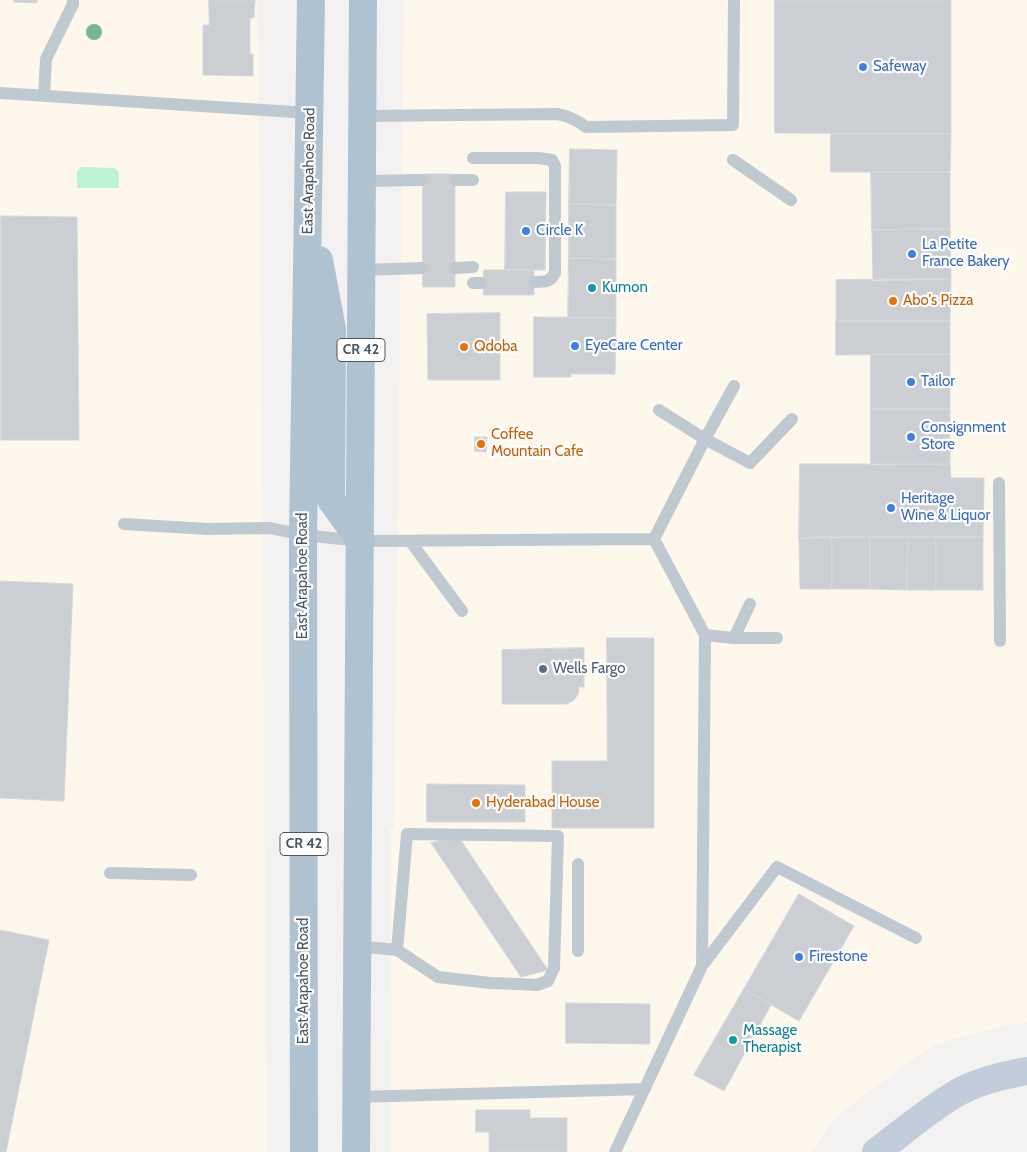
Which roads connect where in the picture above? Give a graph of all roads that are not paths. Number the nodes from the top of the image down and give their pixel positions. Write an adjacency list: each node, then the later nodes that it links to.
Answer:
1 (73, 0): 6 (lane)
2 (311, 0): 7 (main road, East Arapahoe Road / CR 42)
3 (363, 0): 8 (main road, CR 42)
4 (734, 0): 8 (lane)
5 (0, 93): 6 (lane)
6 (44, 96): 7 (lane)
7 (309, 113): 16 (main road, East Arapahoe Road / CR 42)
8 (362, 116): 14 (main road, CR 42)
9 (473, 158): 21 (lane)
10 (733, 160): 15 (lane)
11 (422, 180): 14 (lane)
12 (456, 180): 13 (lane)
13 (473, 180)
14 (362, 181): 20 (main road, CR 42)
15 (791, 200)
16 (308, 204): 28 (main road, East Arapahoe Road / CR 42); 30 (main road)
17 (474, 267): 19 (lane)
18 (423, 268): 20 (lane)
19 (456, 268)
20 (362, 270): 30 (main road, CR 42)
21 (535, 282)
22 (734, 386): 25 (lane)
23 (659, 410): 25 (lane)
24 (792, 419): 25 (lane)
25 (705, 439): 29 (lane)
26 (999, 483): 37 (lane)
27 (124, 524): 28 (lane)
28 (303, 535): 30 (lane); 50 (main road, East Arapahoe Road / CR 42)
29 (654, 539): 31 (lane); 34 (lane)
30 (361, 541): 31 (lane); 42 (main road, CR 42)
31 (410, 541): 33 (lane)
32 (750, 604): 35 (lane)
33 (462, 611)
34 (705, 635): 35 (lane); 45 (lane)
35 (734, 638): 36 (lane)
36 (778, 638)
37 (1000, 641)
38 (578, 864): 44 (lane)
39 (110, 873): 40 (lane)
40 (192, 875)
41 (916, 938): 45 (lane)
42 (357, 946): 43 (lane); 48 (main road, CR 42)
43 (397, 950): 43 (lane)
44 (578, 952)
45 (702, 966): 47 (lane)
46 (1027, 1071): 49 (street)
47 (645, 1089): 48 (lane); 52 (lane)
48 (356, 1097): 51 (main road, CR 42)
49 (896, 1142): 53 (street)
50 (304, 1152)
51 (356, 1152)
52 (615, 1152)
53 (876, 1152)

